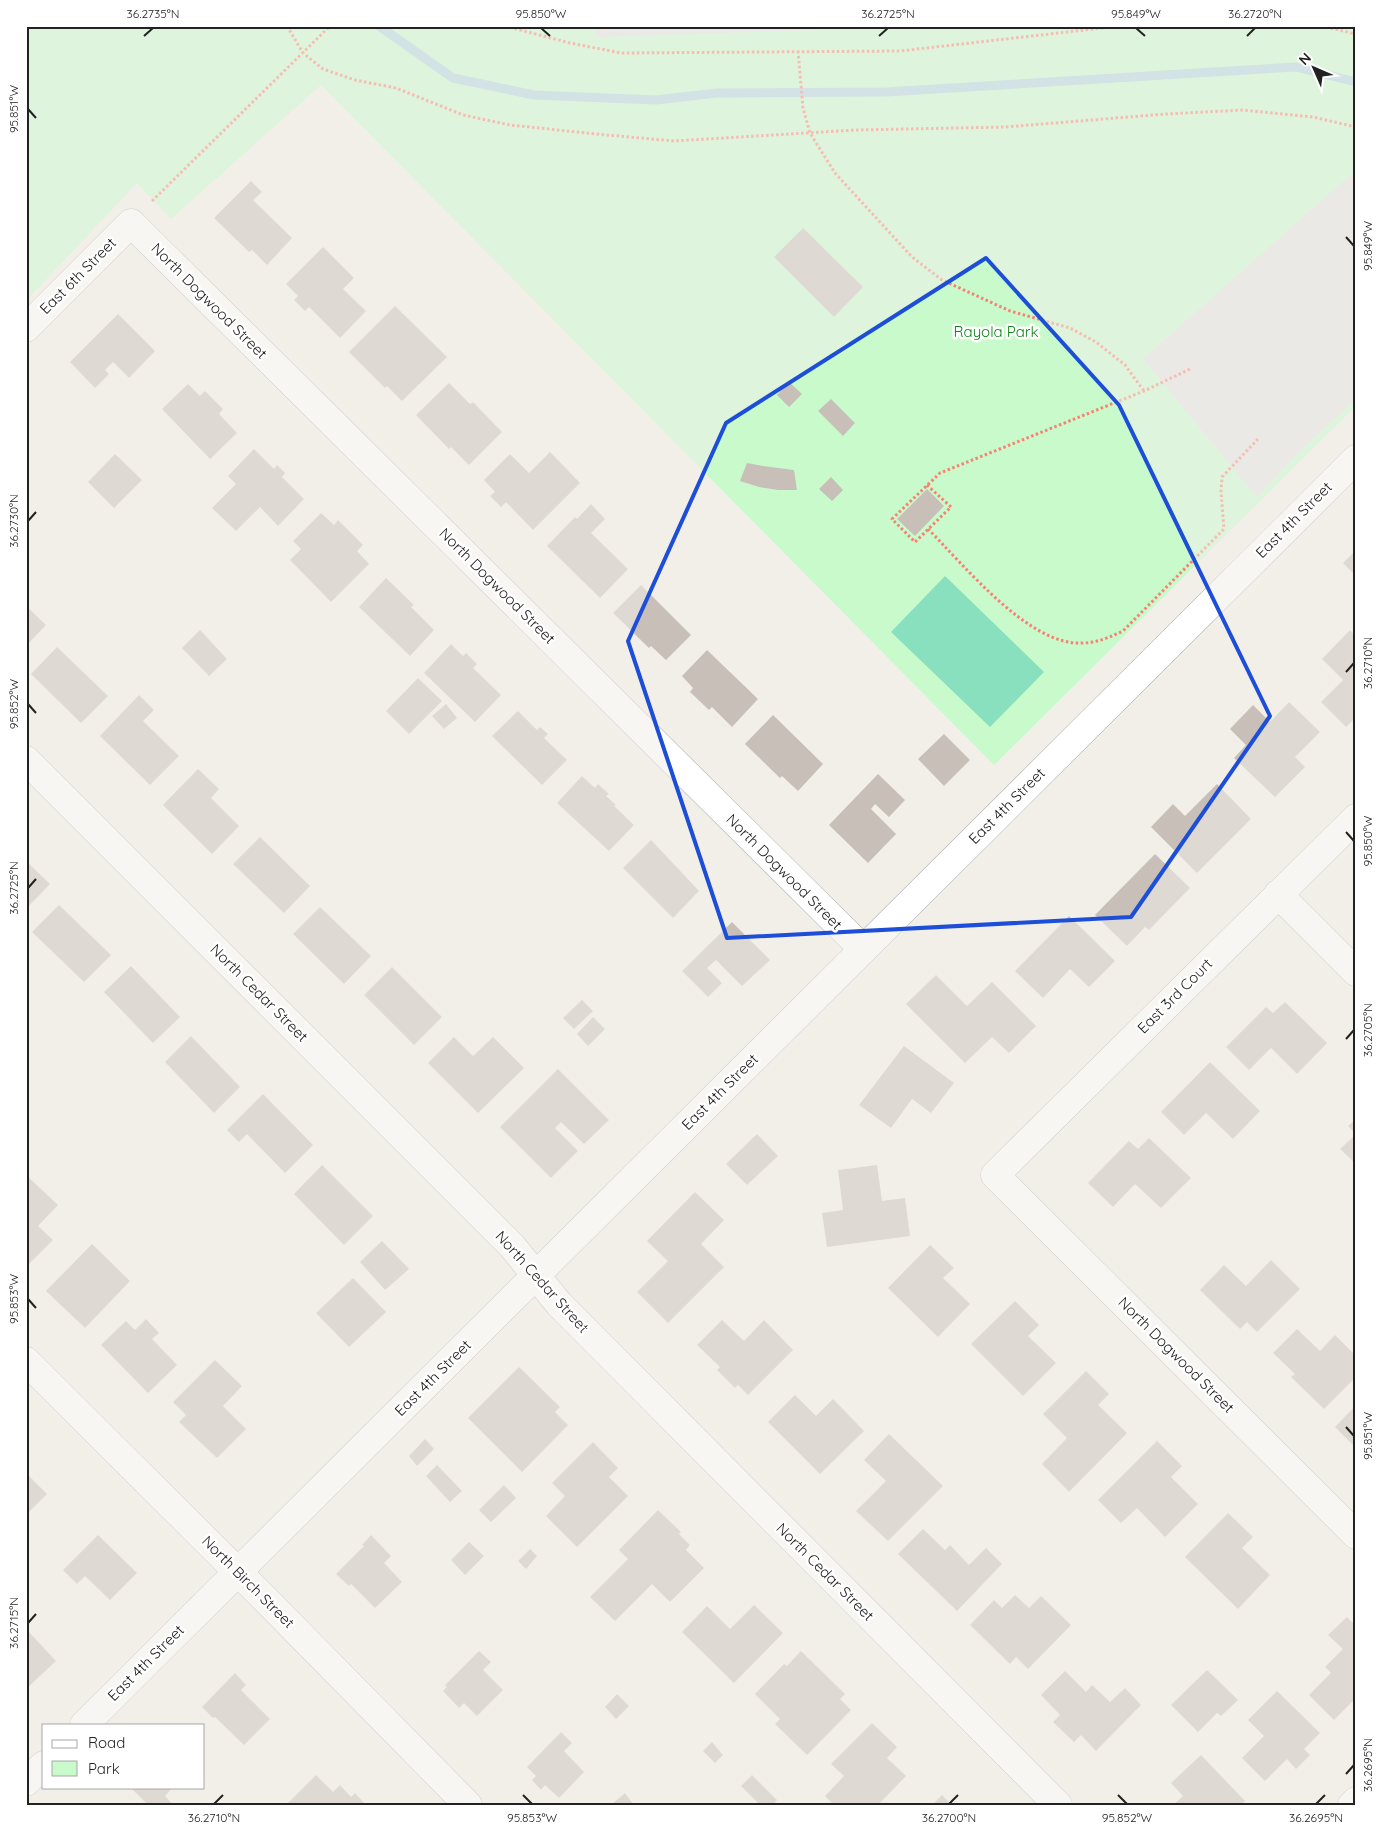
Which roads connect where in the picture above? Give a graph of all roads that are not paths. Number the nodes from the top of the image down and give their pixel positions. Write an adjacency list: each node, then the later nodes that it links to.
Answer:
1 (131, 224): 2 (street, East 6th Street); 7 (street, North Dogwood Street)
2 (26, 328)
3 (1356, 459): 7 (street, East 4th Street)
4 (26, 760): 10 (street, North Cedar Street)
5 (1356, 818): 6 (street, East 3rd Court)
6 (1278, 894): 8 (street); 9 (street, East 3rd Court)
7 (863, 949): 10 (street, East 4th Street)
8 (1356, 972)
9 (995, 1175): 12 (street, North Dogwood Street)
10 (536, 1276): 13 (street, East 4th Street); 19 (street, North Cedar Street)
11 (26, 1361): 13 (street, North Birch Street)
12 (1356, 1535)
13 (238, 1572): 14 (street, East 4th Street); 18 (street, North Birch Street)
14 (85, 1724)
15 (42, 1767): 16 (street)
16 (26, 1782)
17 (1356, 1801): 20 (street)
18 (468, 1805)
19 (1058, 1805)
20 (1352, 1805)

